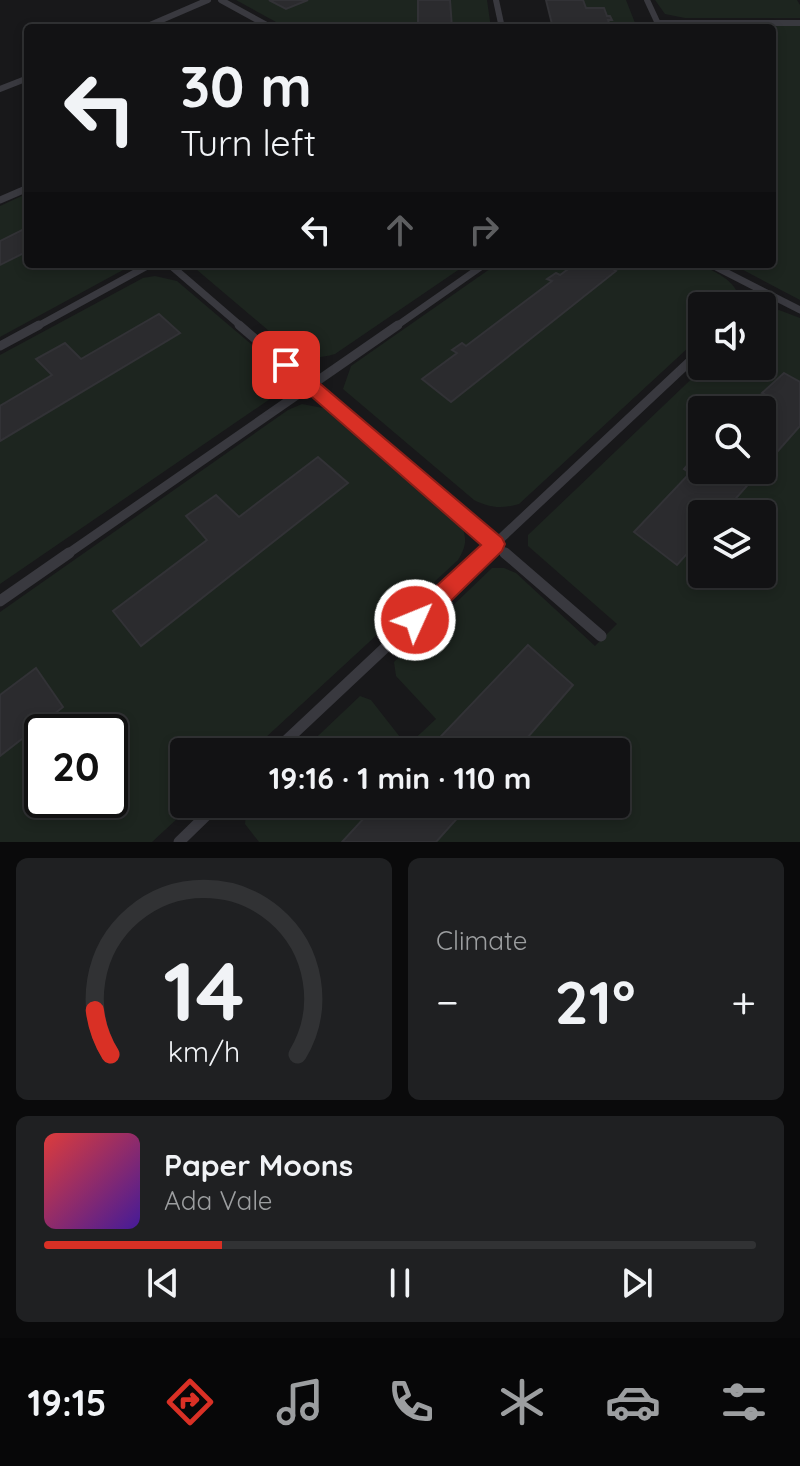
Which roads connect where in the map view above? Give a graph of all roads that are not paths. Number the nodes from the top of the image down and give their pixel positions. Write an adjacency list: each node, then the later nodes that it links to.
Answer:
1 (208, 0): 6 (lane)
2 (221, 0): 7 (lane)
3 (496, 0): 8 (lane)
4 (647, 0): 9 (lane)
5 (800, 23): 10 (lane)
6 (152, 24)
7 (265, 24)
8 (501, 24)
9 (659, 24)
10 (753, 24)
11 (24, 80): 12 (lane)
12 (0, 89)
13 (24, 190): 14 (lane)
14 (0, 200)
15 (144, 268): 22 (lane)
16 (174, 268): 24 (lane)
17 (479, 268): 24 (lane)
18 (717, 268): 19 (lane)
19 (762, 292)
20 (776, 299): 21 (lane)
21 (800, 310)
22 (0, 346)
23 (688, 363): 25 (lane)
24 (310, 385): 25 (lane); 26 (lane)
25 (495, 544): 27 (lane); 28 (lane)
26 (0, 601)
27 (601, 636)
28 (289, 738)
29 (204, 818): 30 (lane)
30 (179, 842)

